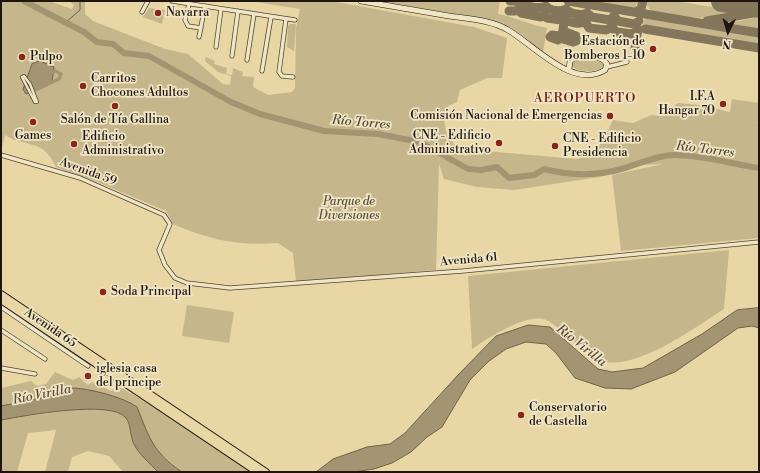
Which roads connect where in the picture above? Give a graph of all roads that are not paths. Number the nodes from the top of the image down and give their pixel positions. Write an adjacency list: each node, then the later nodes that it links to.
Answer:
1 (148, 1): 7 (street)
2 (172, 1): 4 (street)
3 (361, 1): 19 (main road)
4 (189, 4): 5 (street); 13 (street)
5 (205, 6): 6 (street); 13 (street)
6 (221, 9): 8 (street); 15 (street)
7 (142, 12)
8 (238, 12): 9 (street); 16 (street)
9 (254, 14): 10 (street); 17 (street)
10 (271, 17): 11 (street); 23 (street)
11 (286, 19): 12 (street); 25 (street)
12 (295, 20)
13 (201, 28): 14 (street)
14 (199, 37)
15 (216, 47)
16 (232, 56)
17 (248, 60)
18 (570, 61): 19 (main road); 21 (main road); 22 (main road)
19 (553, 62): 22 (main road)
20 (626, 62): 21 (street)
21 (607, 67): 22 (main road)
22 (569, 69)
23 (262, 71)
24 (22, 77): 24 (street)
25 (293, 77)
26 (1, 155): 28 (street, Avenida 59)
27 (759, 242): 28 (street, Avenida 61)
28 (180, 281)
29 (1, 294): 38 (highway)
30 (1, 300): 37 (highway)
31 (1, 308): 34 (street, Avenida 65)
32 (1, 330): 33 (street)
33 (45, 359)
34 (88, 366)
35 (1, 368): 36 (street)
36 (35, 374)
37 (257, 472)
38 (266, 472)

